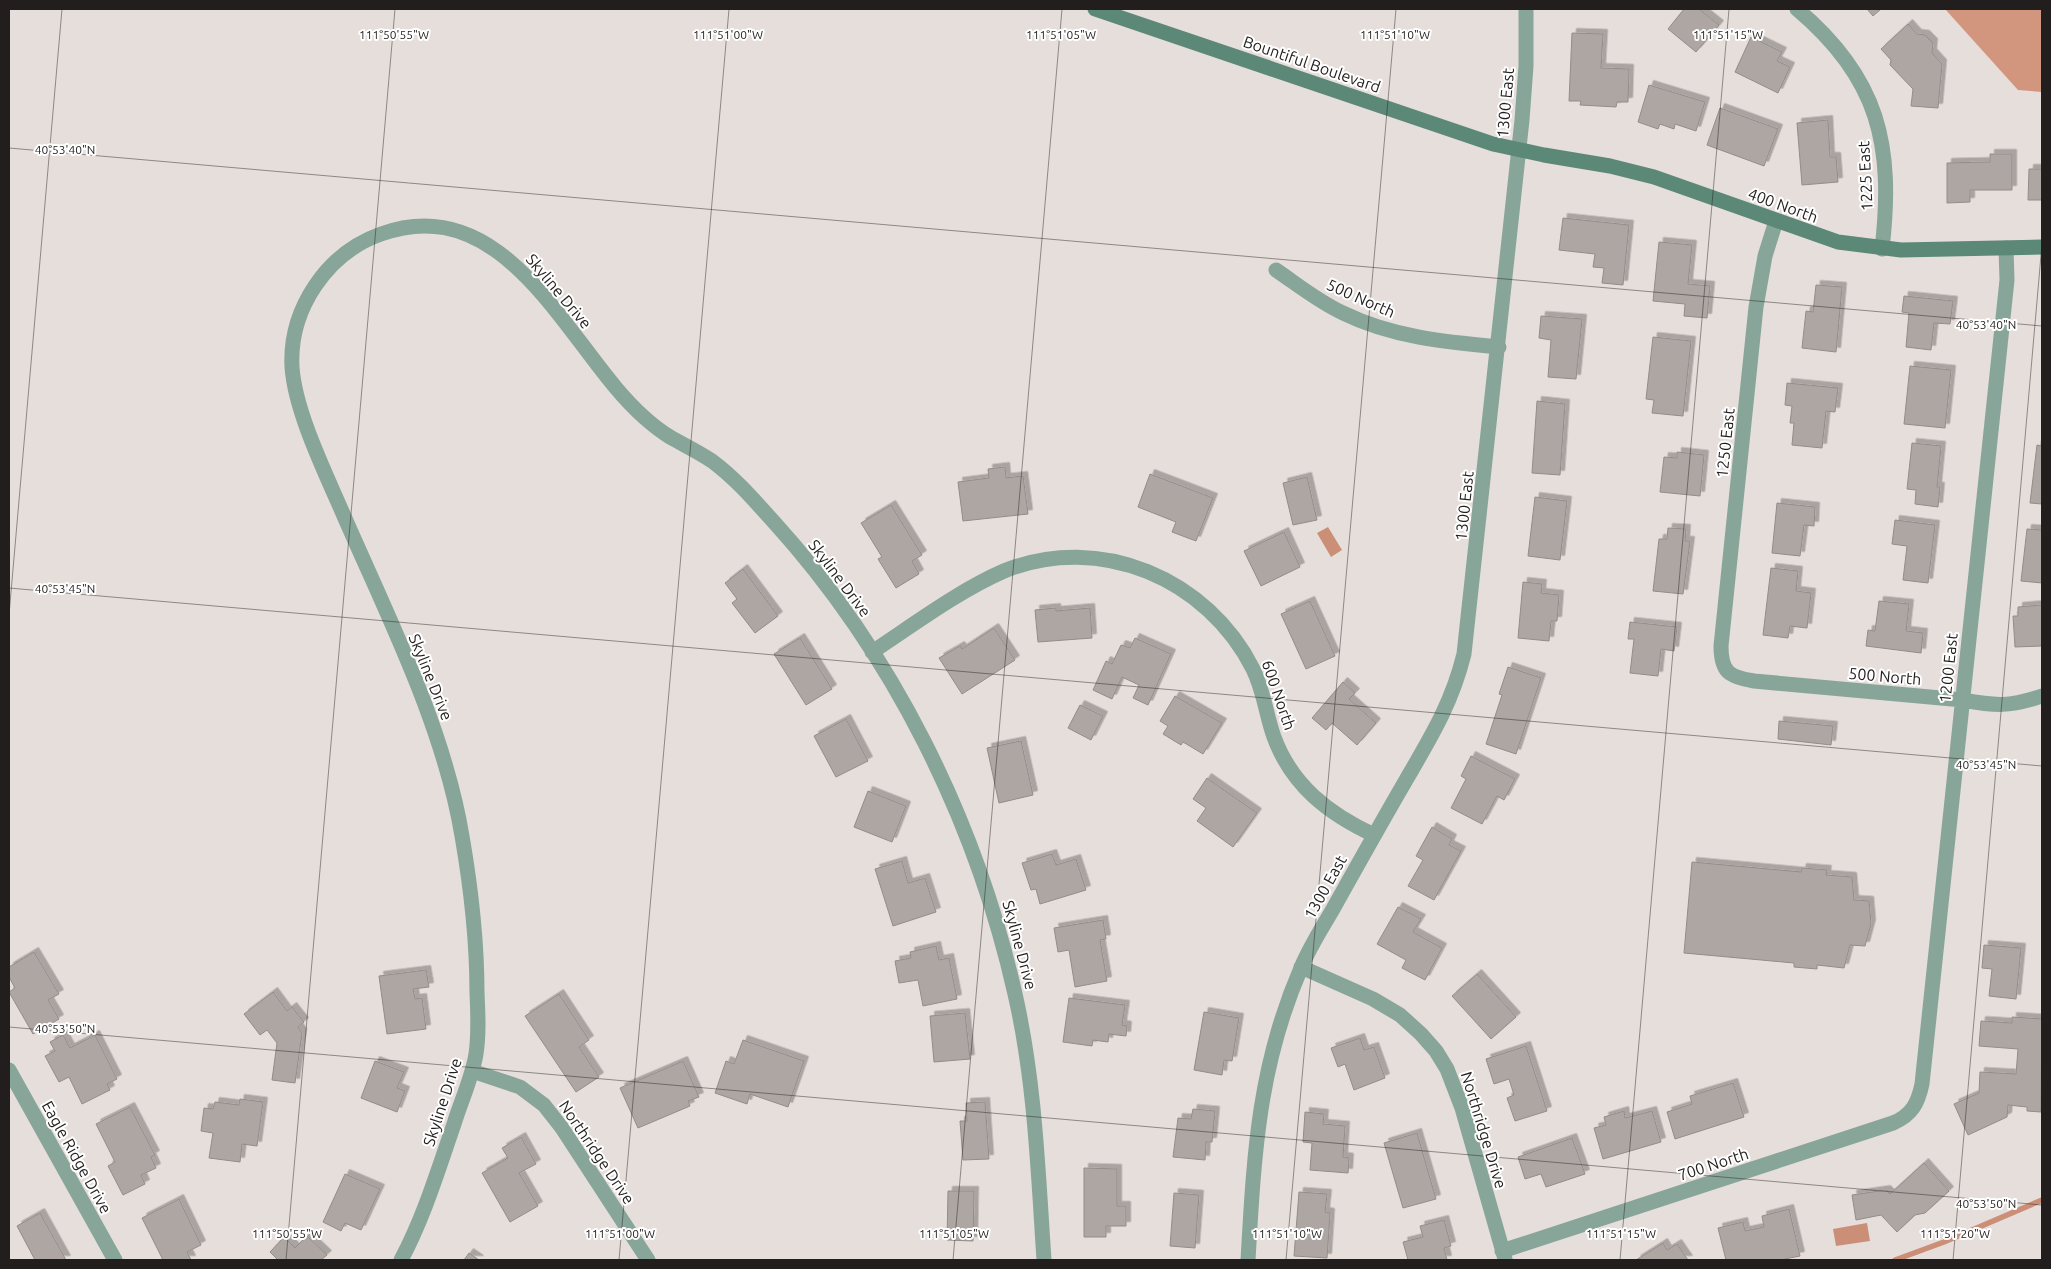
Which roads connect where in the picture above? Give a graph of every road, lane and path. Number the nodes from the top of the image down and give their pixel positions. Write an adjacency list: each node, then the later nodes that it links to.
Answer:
1 (1095, 9): 4 (main road, Bountiful Boulevard)
2 (1526, 9): 4 (street, 1300 East)
3 (1797, 9): 8 (street, 1225 East)
4 (1518, 150): 5 (main road, 400 North); 10 (street, 1300 East)
5 (1776, 222): 8 (main road, 400 North); 12 (street, 1250 East)
6 (2042, 247): 7 (main road, 400 North)
7 (2006, 248): 8 (main road, 400 North); 14 (street, 1200 East)
8 (1882, 249)
9 (1276, 270): 10 (street, 500 North)
10 (1498, 347): 15 (street, 1300 East)
11 (872, 652): 15 (street, 600 North); 18 (street, Skyline Drive); 24 (street, Skyline Drive)
12 (1725, 670): 14 (street, 500 North)
13 (2042, 696): 14 (street, 500 North)
14 (1962, 700): 19 (street, 1200 East)
15 (1374, 835): 16 (street, 1300 East)
16 (1301, 967): 20 (street, Northridge Drive); 25 (street)
17 (9, 1070): 21 (street, Eagle Ridge Drive)
18 (472, 1071): 22 (street, Skyline Drive); 23 (street, Northridge Drive)
19 (1920, 1091): 20 (street, 700 North)
20 (1504, 1256)
21 (115, 1260)
22 (401, 1260)
23 (648, 1260)
24 (1044, 1260)
25 (1248, 1260)

